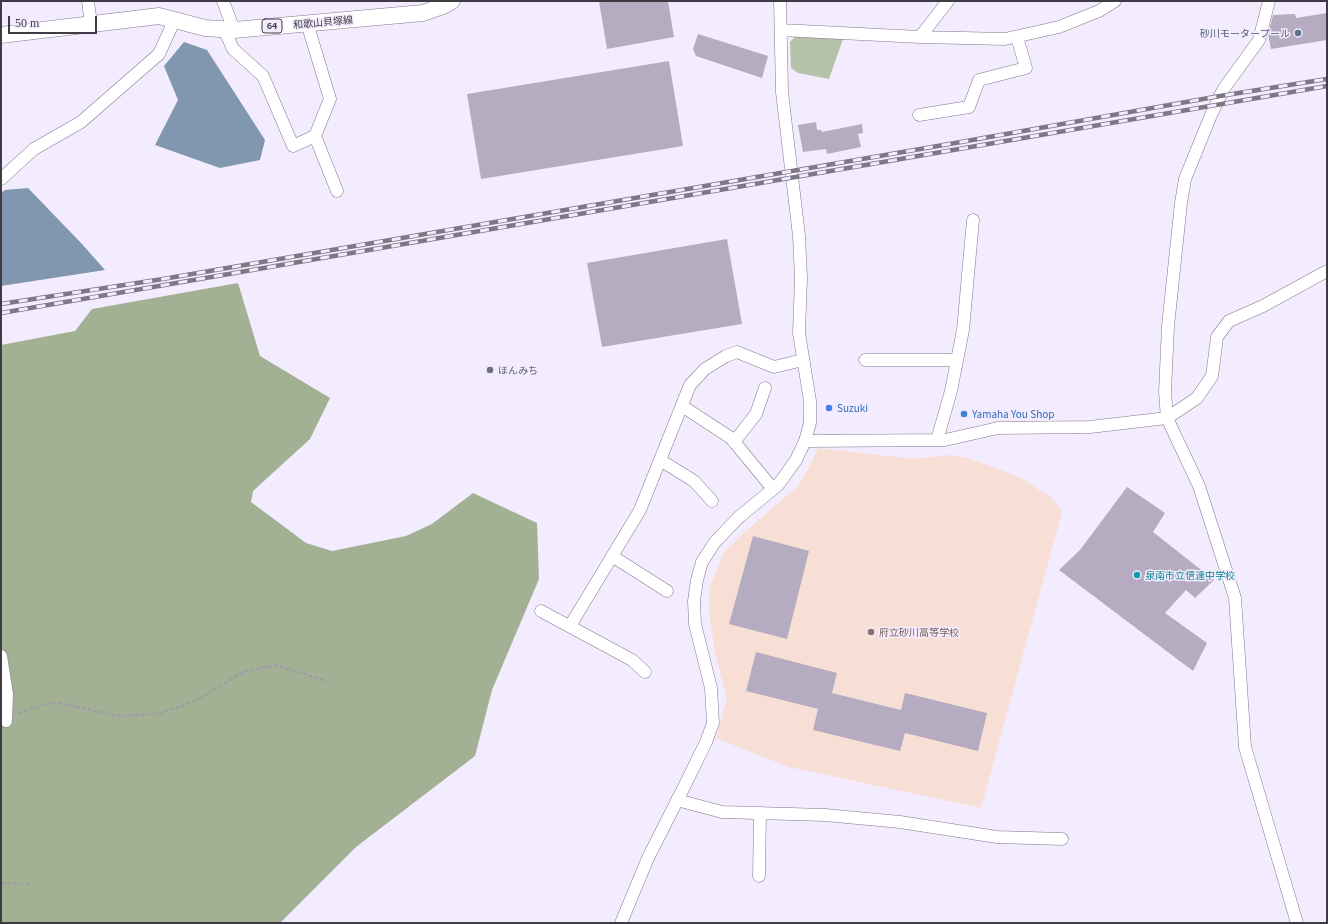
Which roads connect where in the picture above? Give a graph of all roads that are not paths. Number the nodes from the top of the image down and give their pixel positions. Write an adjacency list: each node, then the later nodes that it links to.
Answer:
1 (88, 1): 10 (street)
2 (222, 1): 11 (street)
3 (452, 1): 9 (main road, 和歌山貝塚線 / 64)
4 (780, 1): 12 (street)
5 (948, 1): 14 (street)
6 (1115, 1): 15 (street)
7 (1270, 1): 27 (street)
8 (175, 19): 10 (main road, 和歌山貝塚線 / 64); 11 (main road, 和歌山貝塚線 / 64); 18 (street)
9 (307, 23): 11 (main road, 和歌山貝塚線 / 64); 17 (street)
10 (91, 24): 13 (main road, 和歌山貝塚線 / 64)
11 (229, 29): 17 (street)
12 (781, 30): 14 (street); 22 (street)
13 (1, 35)
14 (920, 37): 15 (street)
15 (1017, 37): 16 (street)
16 (919, 115)
17 (315, 136): 19 (street)
18 (1, 179)
19 (338, 191)
20 (973, 220): 24 (street)
21 (1327, 271): 27 (street)
22 (803, 360): 26 (street); 29 (street)
23 (865, 360): 24 (street)
24 (957, 360): 28 (street)
25 (765, 388): 30 (street)
26 (682, 406): 30 (street); 31 (street)
27 (1167, 418): 28 (street); 46 (street)
28 (937, 440): 29 (street)
29 (805, 441): 32 (street)
30 (734, 442): 32 (street)
31 (660, 460): 33 (street); 34 (street)
32 (773, 489): 41 (street)
33 (712, 501)
34 (612, 556): 35 (street); 37 (street)
35 (666, 591)
36 (541, 610): 37 (street)
37 (570, 626): 39 (street)
38 (1, 656): 40 (street)
39 (645, 672)
40 (6, 721)
41 (678, 800): 42 (street); 45 (street)
42 (760, 813): 43 (street); 44 (street)
43 (1062, 839)
44 (759, 876)
45 (621, 923)
46 (1297, 923)

